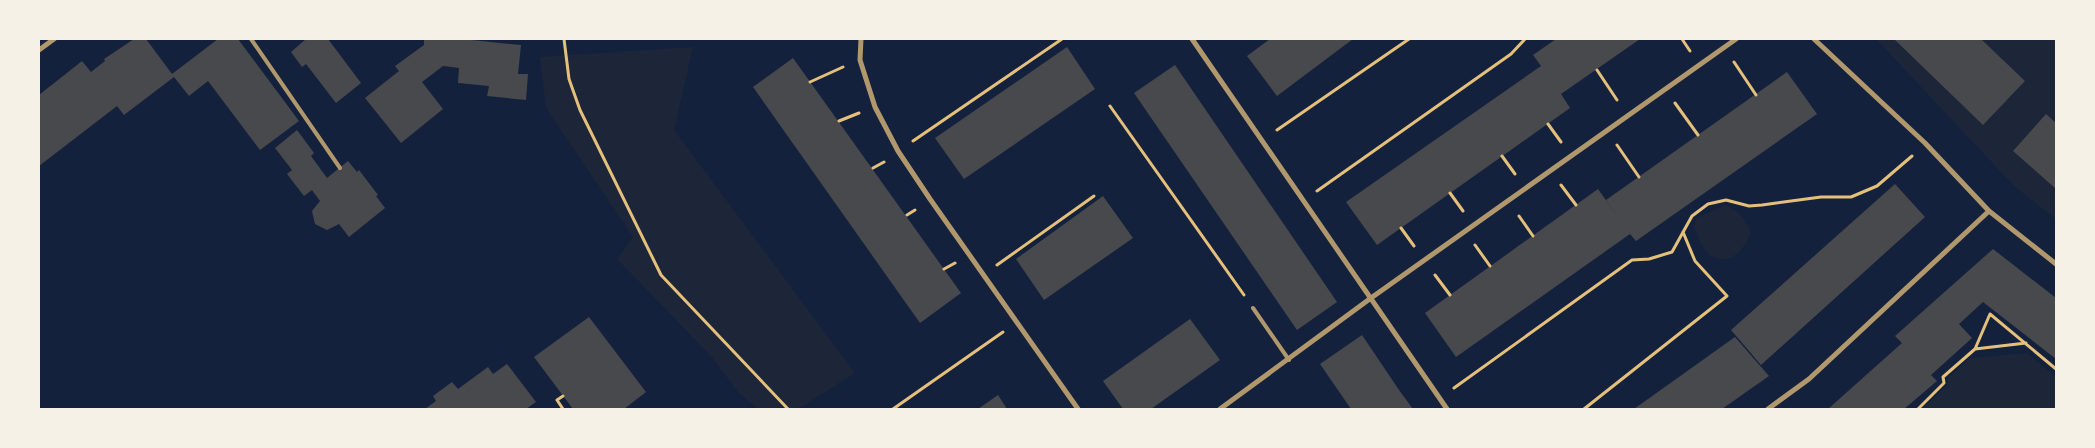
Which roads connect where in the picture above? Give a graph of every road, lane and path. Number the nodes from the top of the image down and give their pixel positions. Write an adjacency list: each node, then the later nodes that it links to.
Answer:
1 (54, 39): 12 (street)
2 (252, 39): 25 (lane)
3 (564, 39): 49 (path)
4 (861, 39): 13 (street)
5 (1062, 39): 24 (path)
6 (1192, 39): 29 (street)
7 (1408, 39): 20 (path)
8 (1525, 39): 29 (path)
9 (1736, 39): 11 (street)
10 (1814, 39): 23 (street)
11 (1724, 47): 16 (street); 17 (path)
12 (39, 50)
13 (860, 60): 15 (path); 24 (street)
14 (1597, 70): 19 (path)
15 (810, 82)
16 (1665, 90): 19 (street); 22 (path)
17 (1756, 95)
18 (1110, 106): 40 (path)
19 (1628, 116): 21 (street)
20 (1276, 131)
21 (1606, 131): 26 (street); 27 (path)
22 (1698, 135)
23 (1925, 143): 32 (street); 33 (path)
24 (898, 151): 38 (street)
25 (340, 168)
26 (1551, 171): 30 (street); 31 (path)
27 (1639, 177)
28 (1094, 196): 38 (path)
29 (1305, 200): 39 (street)
30 (1508, 201): 34 (street); 35 (path)
31 (1576, 205)
32 (1988, 211): 36 (street); 55 (street)
33 (1686, 227): 47 (path); 54 (path)
34 (1466, 232): 37 (path); 39 (street)
35 (1533, 236)
36 (2056, 264)
37 (1490, 266)
38 (982, 275): 41 (street)
39 (1371, 298): 44 (street); 47 (street)
40 (1253, 308): 44 (lane)
41 (1016, 323): 50 (path); 51 (street)
42 (2026, 343): 43 (path); 43 (path); 45 (path)
43 (1975, 349): 56 (path)
44 (1288, 360): 52 (street)
45 (2056, 369)
46 (563, 396): 48 (path)
47 (1439, 399): 53 (street)
48 (563, 409)
49 (788, 409)
50 (894, 409)
51 (1078, 409)
52 (1220, 409)
53 (1447, 409)
54 (1584, 409)
55 (1768, 409)
56 (1918, 409)

